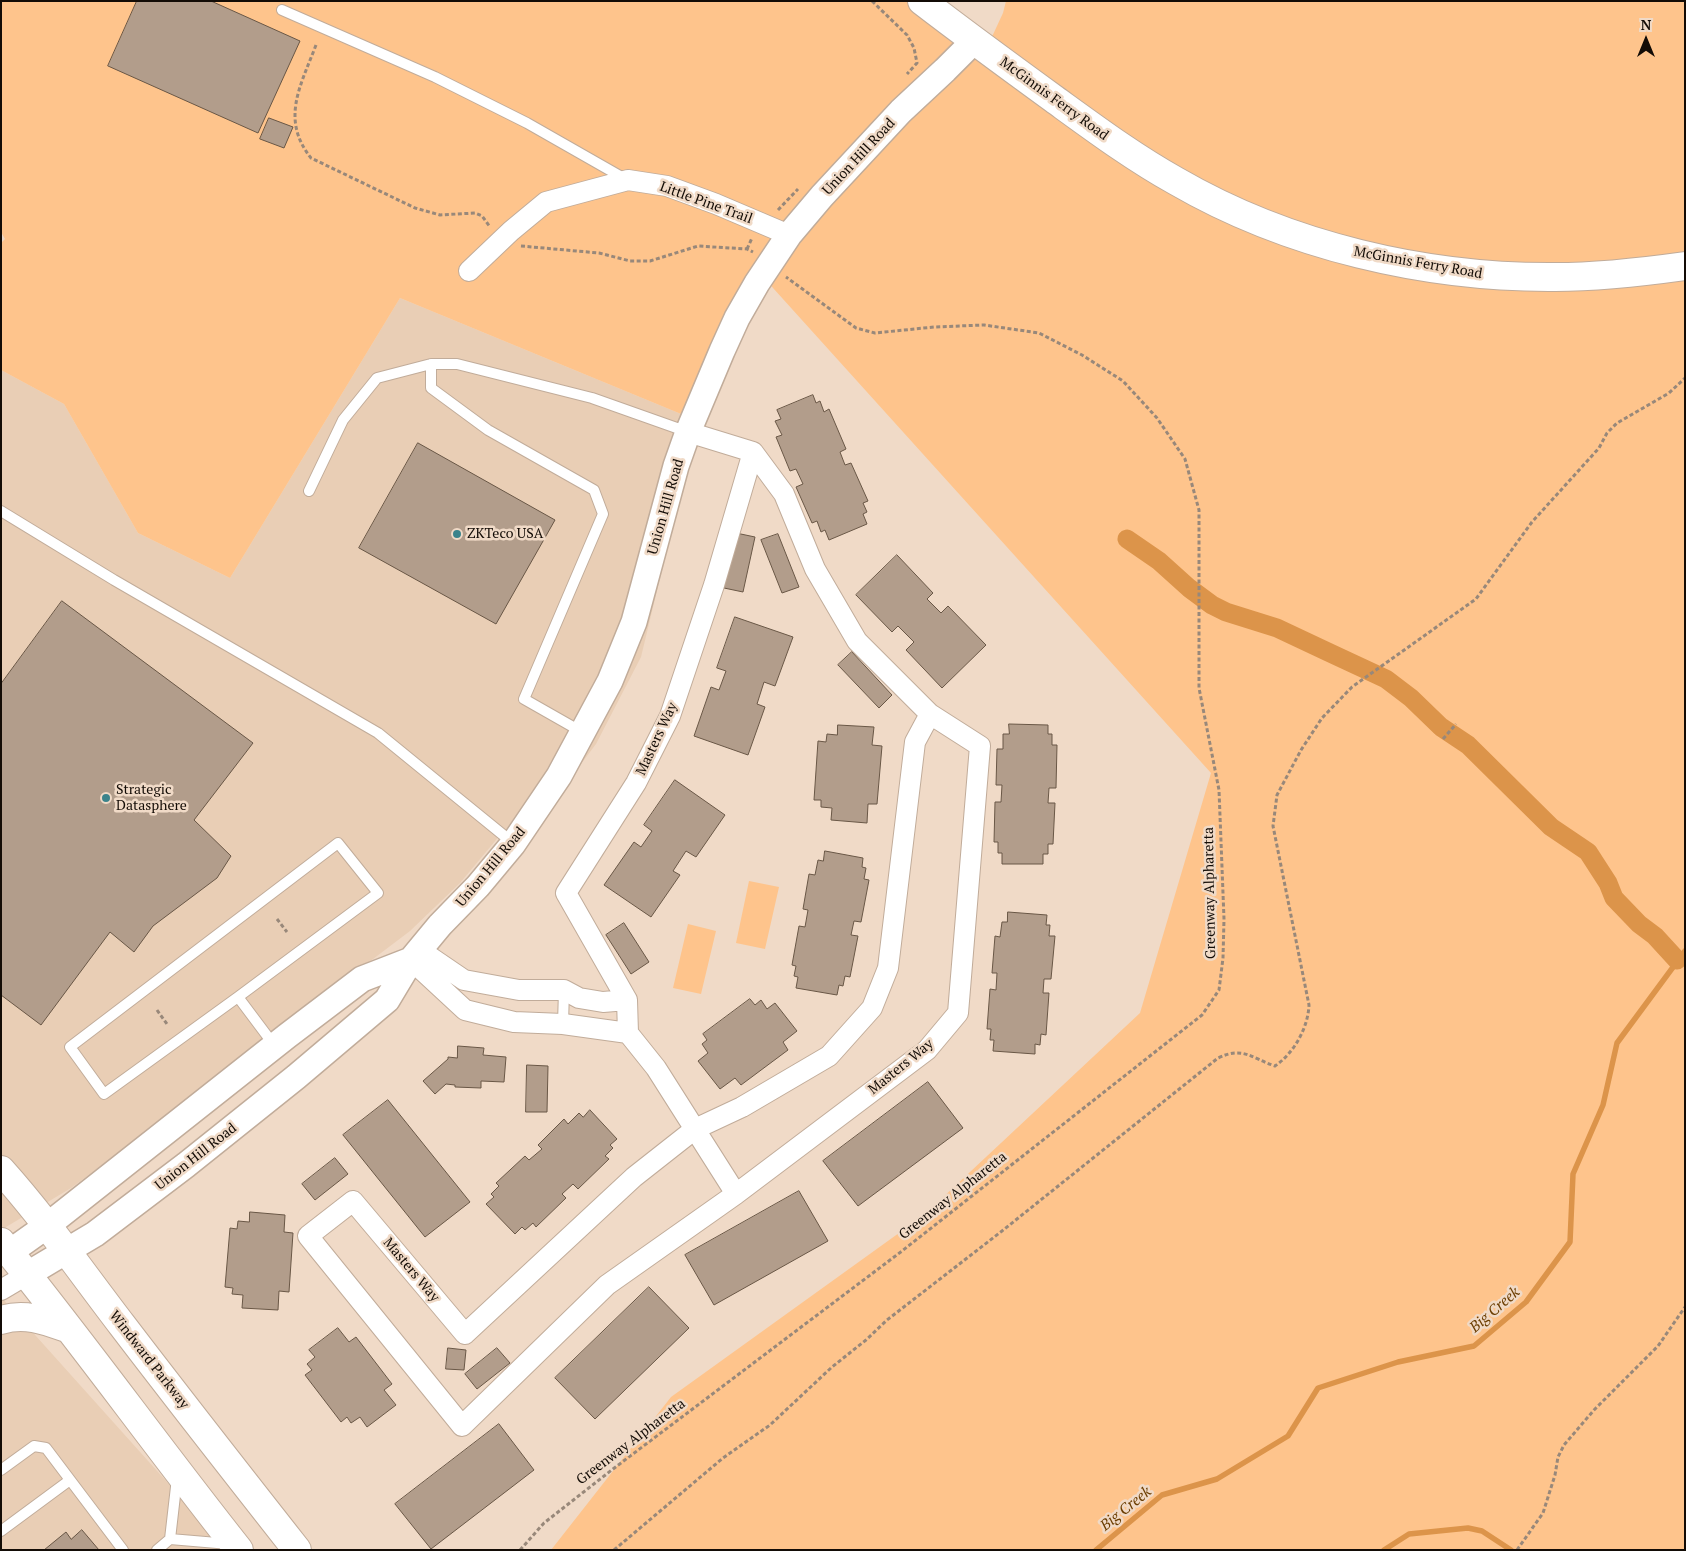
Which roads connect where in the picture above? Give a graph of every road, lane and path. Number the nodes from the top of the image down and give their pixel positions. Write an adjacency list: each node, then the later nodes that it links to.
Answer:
1 (872, 1): 6 (path)
2 (922, 1): 4 (main road, McGinnis Ferry Road)
3 (282, 10): 7 (lane)
4 (974, 41): 8 (street, Union Hill Road); 11 (main road, McGinnis Ferry Road)
5 (316, 45): 9 (path)
6 (902, 80)
7 (628, 180): 8 (street, Little Pine Trail); 9 (street, Little Pine Trail)
8 (789, 235): 16 (street, Union Hill Road)
9 (504, 237): 10 (path); 12 (street, Little Pine Trail)
10 (748, 249)
11 (1685, 266)
12 (470, 271)
13 (788, 278): 59 (path, Greenway Alpharetta)
14 (431, 364): 16 (lane); 18 (lane); 22 (lane)
15 (1685, 378): 60 (path)
16 (688, 432): 17 (street); 22 (street, Union Hill Road)
17 (752, 452): 20 (street, Masters Way); 31 (street, Masters Way)
18 (309, 491)
19 (1, 511): 24 (lane)
20 (930, 714): 39 (street, Masters Way); 41 (street, Masters Way)
21 (1456, 724): 23 (path)
22 (583, 732): 24 (street, Union Hill Road)
23 (1443, 738)
24 (513, 844): 27 (street, Union Hill Road)
25 (277, 919): 26 (path)
26 (287, 932)
27 (416, 955): 28 (street); 33 (street); 37 (street, Union Hill Road); 38 (street, Union Hill Road)
28 (464, 980): 29 (street); 33 (street)
29 (564, 990): 31 (street); 35 (lane)
30 (238, 997): 30 (lane); 37 (lane)
31 (626, 1000): 36 (street, Masters Way)
32 (157, 1010): 34 (path)
33 (465, 1010): 35 (street)
34 (167, 1024)
35 (563, 1024): 36 (street)
36 (628, 1033): 39 (street)
37 (274, 1046): 38 (street); 42 (street, Union Hill Road)
38 (301, 1073): 43 (street, Union Hill Road)
39 (695, 1128): 41 (street); 41 (street, Masters Way)
40 (1, 1170): 42 (main road, Windward Parkway)
41 (736, 1194)
42 (48, 1225): 43 (main road, Windward Parkway); 44 (street, Union Hill Road)
43 (67, 1250): 45 (street, Union Hill Road); 58 (main road, Windward Parkway)
44 (4, 1251): 45 (main road)
45 (28, 1274): 46 (street); 49 (main road)
46 (1, 1290)
47 (1685, 1307): 61 (path)
48 (1, 1320): 49 (main road)
49 (69, 1328): 51 (main road)
50 (1, 1470): 52 (lane)
51 (178, 1473): 54 (lane); 55 (main road)
52 (70, 1480): 53 (lane); 56 (lane)
53 (1, 1531)
54 (170, 1539): 55 (lane); 57 (lane)
55 (236, 1547)
56 (123, 1550)
57 (157, 1550)
58 (297, 1550)
59 (520, 1550)
60 (614, 1550)
61 (1517, 1550)

